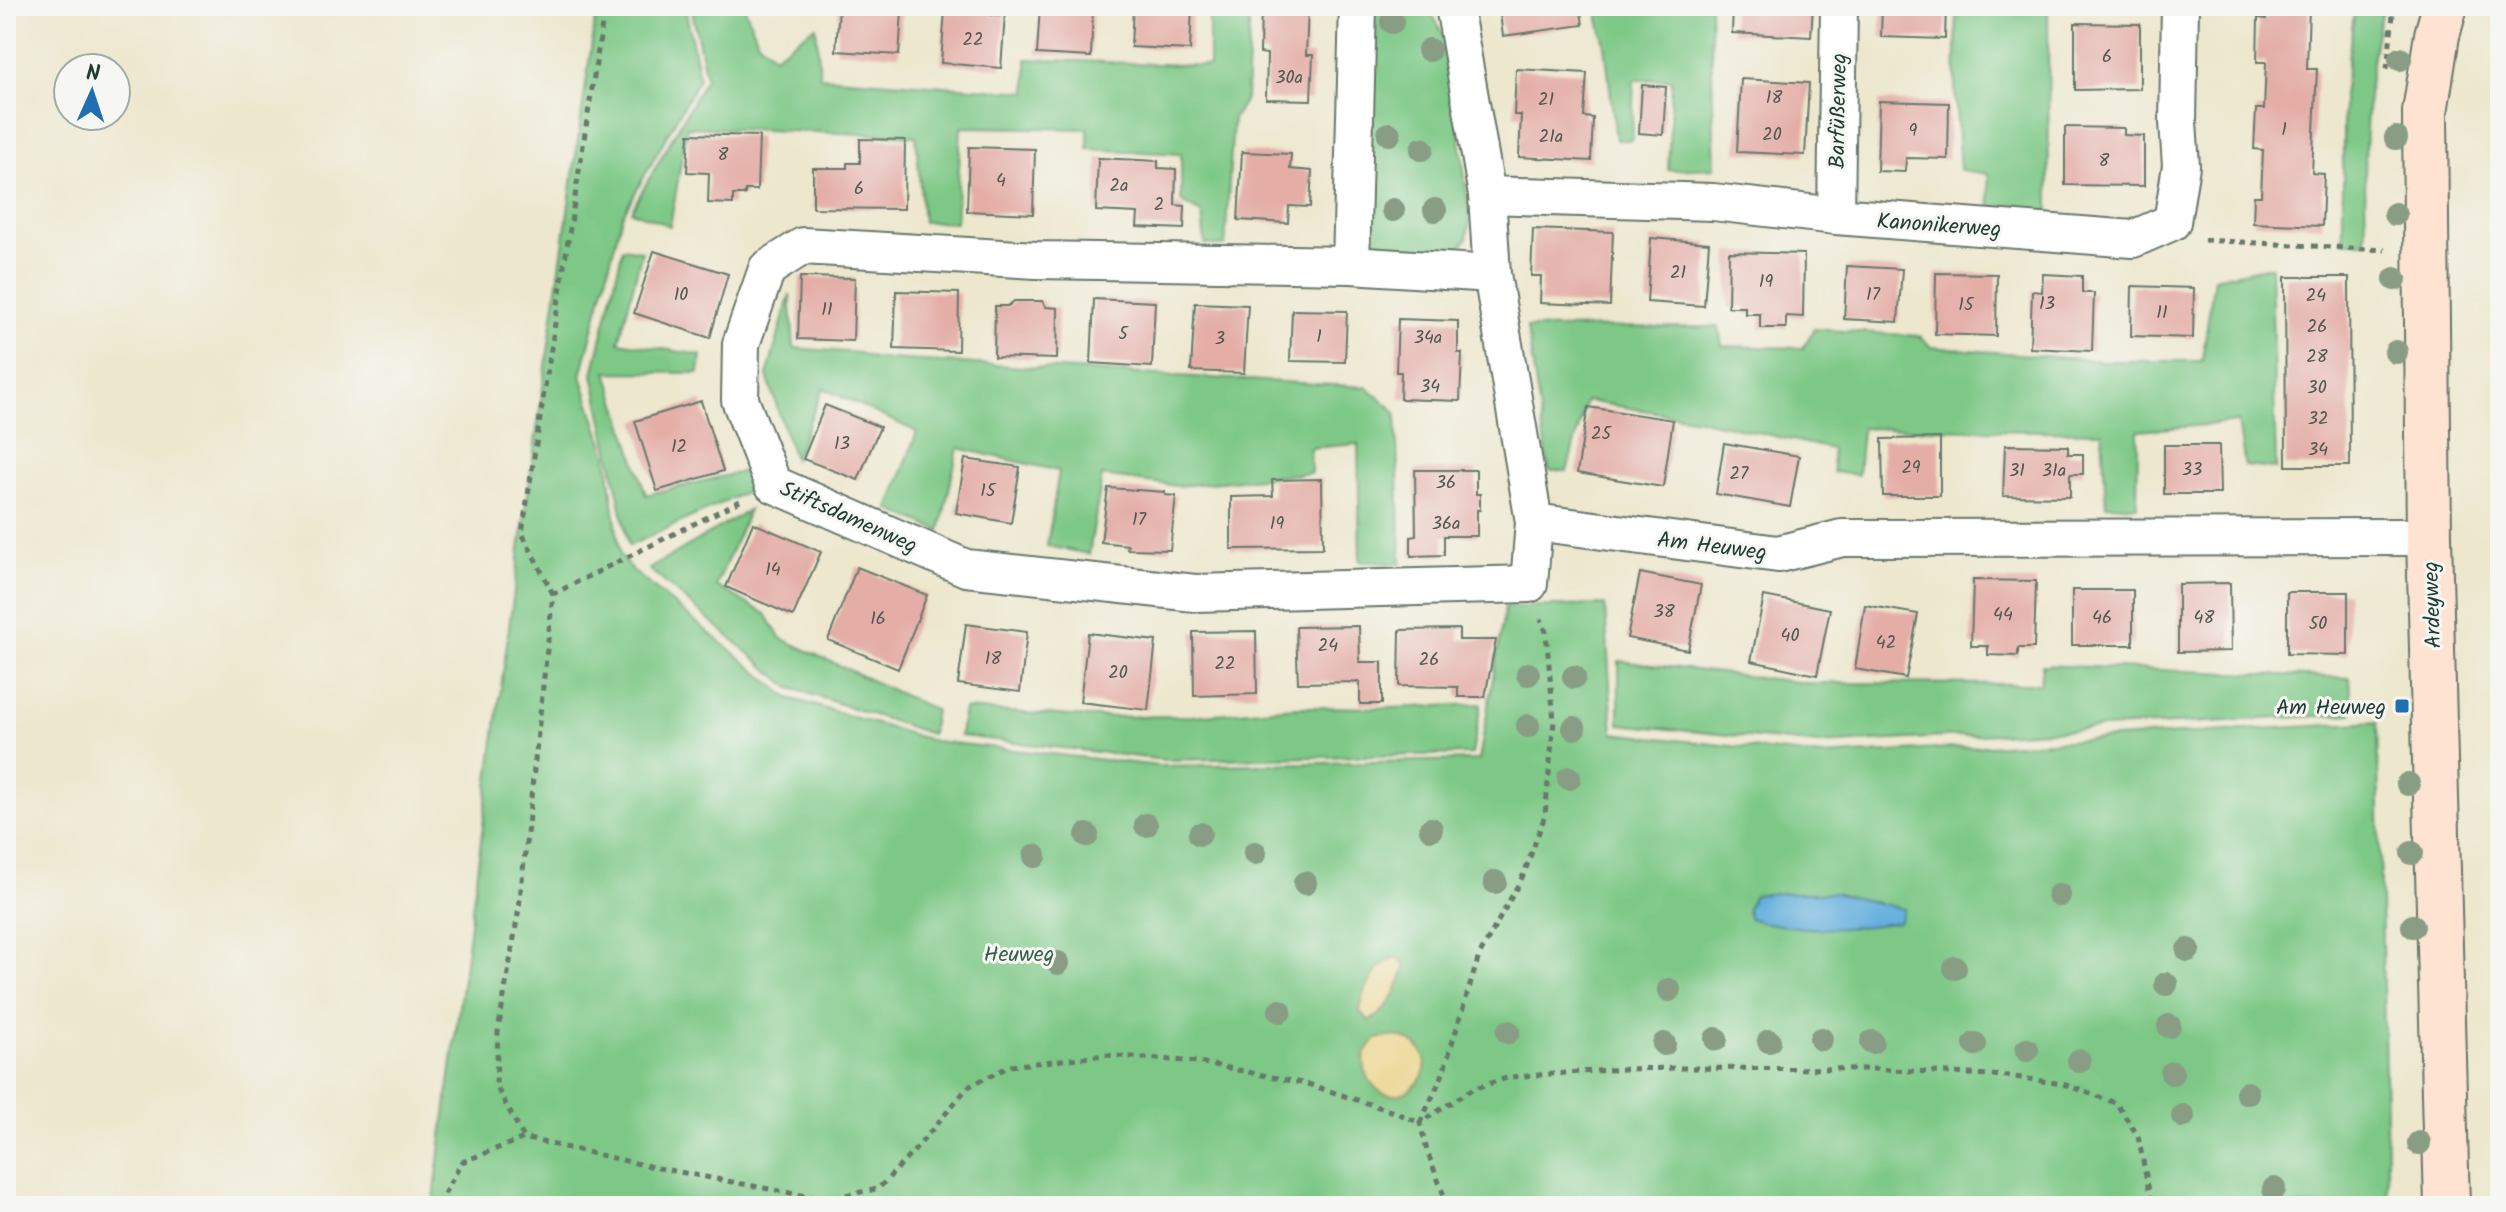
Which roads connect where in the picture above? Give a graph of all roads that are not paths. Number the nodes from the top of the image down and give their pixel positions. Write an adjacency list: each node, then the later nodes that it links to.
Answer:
1 (1358, 6): 8 (street)
2 (1454, 6): 6 (street)
3 (1839, 6): 7 (street, Barfüßerweg)
4 (2180, 6): 7 (street, Kanonikerweg)
5 (2445, 6): 11 (main road, Ardeyweg)
6 (1487, 195): 7 (street, Kanonikerweg); 9 (street)
7 (1836, 216)
8 (1351, 265): 9 (street); 10 (street, Stiftsdamenweg)
9 (1492, 274): 10 (street)
10 (1534, 522): 11 (street, Am Heuweg)
11 (2429, 537): 12 (main road, Ardeyweg)
12 (2447, 1206)

